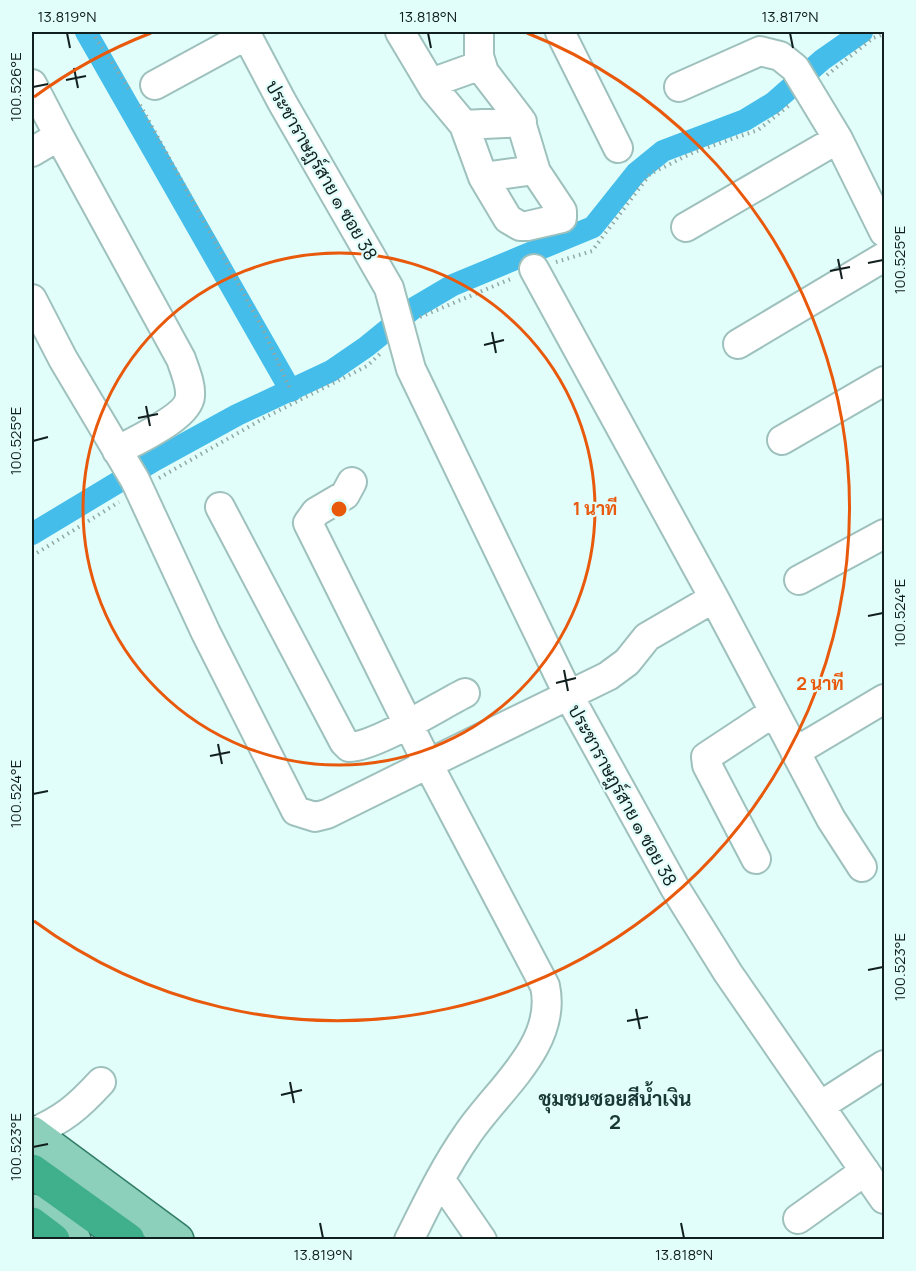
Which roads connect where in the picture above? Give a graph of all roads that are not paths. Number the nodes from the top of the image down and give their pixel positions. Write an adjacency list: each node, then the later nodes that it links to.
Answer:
1 (400, 32): 6 (street)
2 (478, 32): 5 (street)
3 (560, 32): 14 (street)
4 (246, 33): 8 (street); 33 (street, ประชาราษฎร์สาย ๑ ซอย 38)
5 (481, 65): 6 (street); 10 (street)
6 (431, 83): 11 (street)
7 (32, 84): 12 (street)
8 (155, 85)
9 (679, 87): 13 (street)
10 (522, 122): 11 (street); 16 (street)
11 (464, 125): 17 (street)
12 (59, 136): 15 (street); 26 (street)
13 (838, 139): 18 (street); 19 (street)
14 (618, 148)
15 (32, 152)
16 (535, 170): 17 (street); 17 (street)
17 (483, 177)
18 (686, 226)
19 (885, 232)
20 (885, 257): 23 (street)
21 (534, 269): 31 (street)
22 (32, 298): 26 (street)
23 (738, 344)
24 (885, 381): 25 (street)
25 (782, 440)
26 (128, 470): 38 (street)
27 (352, 482): 36 (street)
28 (220, 507): 36 (street)
29 (885, 534): 30 (street)
30 (799, 580)
31 (714, 598): 33 (street); 35 (street)
32 (465, 693): 36 (street)
33 (569, 696): 38 (street); 43 (street, ประชาราษฎร์สาย ๑ ซอย 38)
34 (885, 699): 37 (street)
35 (774, 712): 37 (street); 39 (street)
36 (408, 722): 38 (street)
37 (795, 752): 40 (street)
38 (428, 764): 47 (street)
39 (756, 859)
40 (862, 867)
41 (885, 1065): 43 (street)
42 (101, 1082): 44 (street)
43 (820, 1106): 46 (street, ประชาราษฎร์สาย ๑ ซอย 38)
44 (32, 1133): 55 (main road)
45 (32, 1171): 54 (highway)
46 (865, 1171): 48 (street, ประชาราษฎร์สาย ๑ ซอย 38); 50 (street)
47 (440, 1179): 56 (street); 57 (street)
48 (885, 1199)
49 (32, 1211): 53 (main road)
50 (798, 1219)
51 (32, 1224): 52 (highway)
52 (53, 1239)
53 (74, 1239)
54 (128, 1239)
55 (177, 1239)
56 (409, 1239)
57 (482, 1239)

